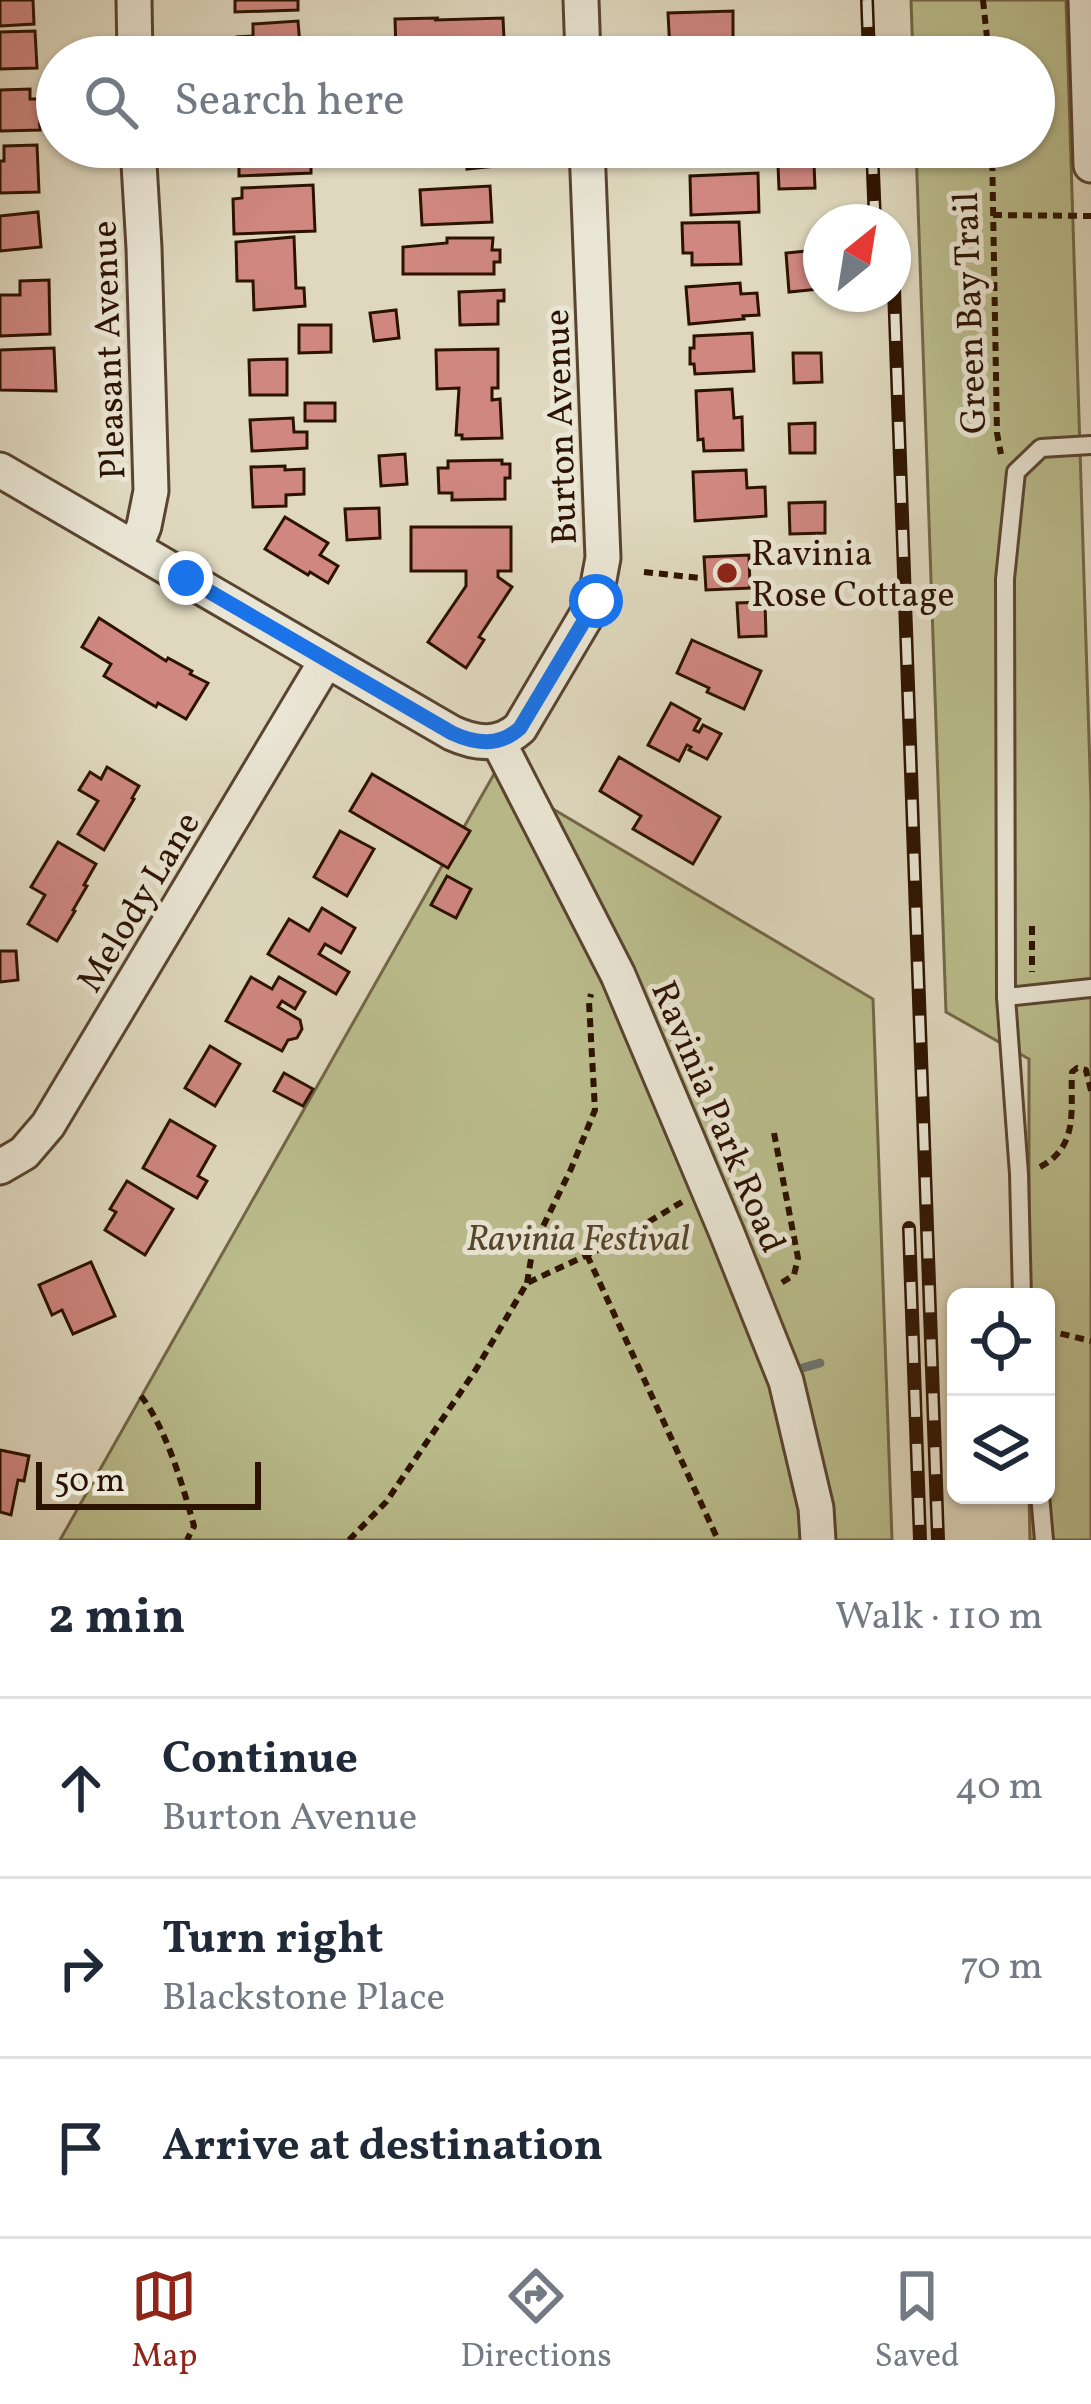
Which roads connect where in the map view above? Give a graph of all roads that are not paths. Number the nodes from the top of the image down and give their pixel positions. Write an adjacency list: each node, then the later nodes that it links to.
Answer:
1 (134, 0): 4 (street)
2 (580, 0): 5 (street)
3 (1086, 0): 6 (street)
4 (135, 36)
5 (582, 36)
6 (1090, 93): 7 (street)
7 (1091, 165)
8 (139, 168): 12 (street, Pleasant Avenue)
9 (587, 168): 14 (street, Burton Avenue)
10 (1091, 445): 16 (lane)
11 (0, 470): 12 (street)
12 (135, 548): 13 (street)
13 (326, 661): 14 (street); 17 (street, Melody Lane)
14 (498, 741): 20 (street, Ravinia Park Road)
15 (1091, 988): 16 (lane)
16 (1006, 997): 18 (lane)
17 (0, 1167)
18 (1022, 1288)
19 (1041, 1504): 21 (lane)
20 (818, 1540)
21 (1045, 1540)

